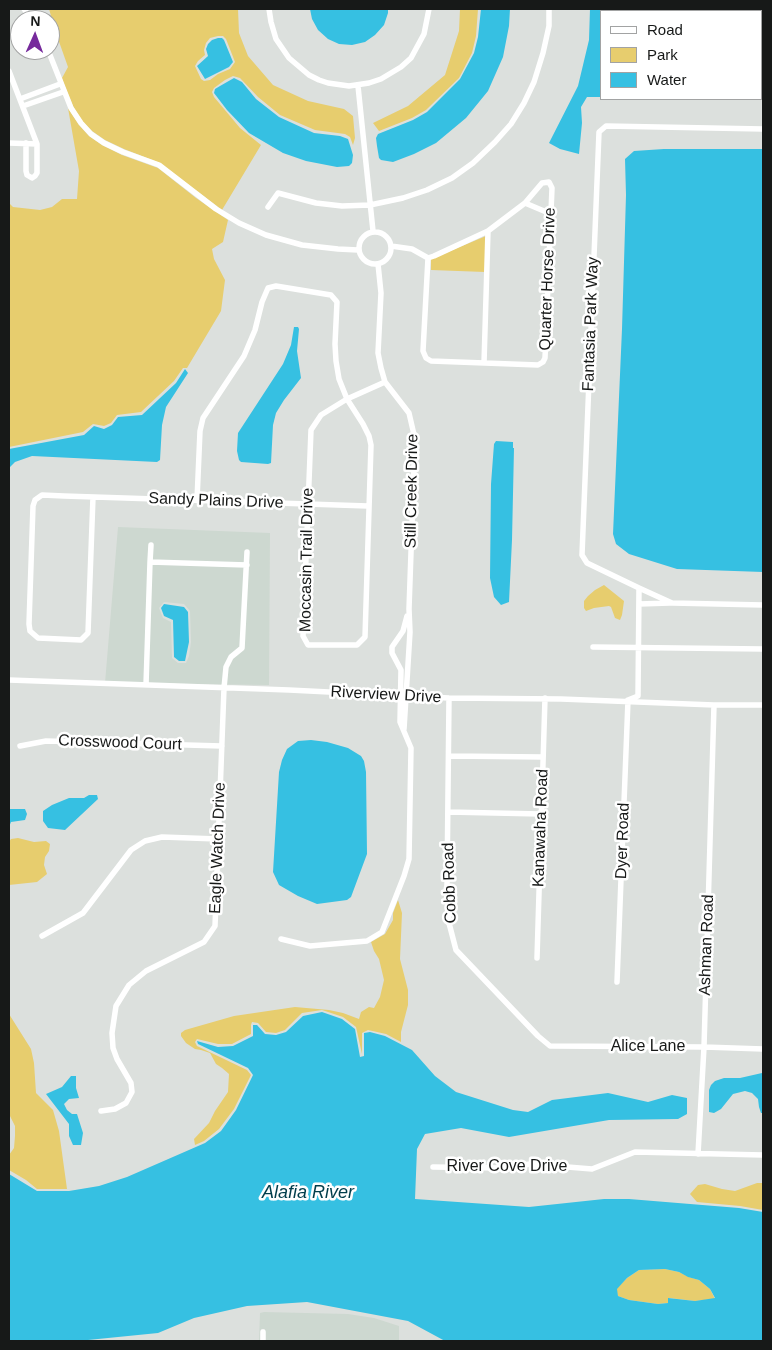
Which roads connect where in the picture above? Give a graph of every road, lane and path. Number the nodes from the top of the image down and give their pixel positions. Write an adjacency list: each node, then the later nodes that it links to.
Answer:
1 (270, 9): 10 (street)
2 (430, 9): 10 (street)
3 (549, 9): 21 (street)
4 (701, 9): 5 (street)
5 (733, 10): 6 (street)
6 (763, 10)
7 (52, 60): 9 (street)
8 (9, 71): 14 (street)
9 (60, 84): 11 (street); 12 (street)
10 (358, 86): 21 (street)
11 (42, 91): 13 (street); 14 (street)
12 (64, 92): 13 (street); 27 (street)
13 (46, 98): 15 (street)
14 (20, 99): 15 (street)
15 (23, 106): 19 (street)
16 (763, 129): 41 (street, Fantasia Park Way)
17 (9, 143): 18 (street)
18 (26, 144): 19 (street); 19 (street)
19 (37, 144)
20 (525, 203): 23 (street); 23 (street, Quarter Horse Drive); 24 (street, Quarter Horse Drive)
21 (370, 205): 22 (street); 25 (street)
22 (268, 207)
23 (551, 214): 30 (street, Quarter Horse Drive)
24 (488, 230): 28 (street, Quarter Horse Drive); 30 (street)
25 (373, 231): 26 (street); 27 (street)
26 (391, 246): 28 (street); 29 (street)
27 (358, 250): 29 (street)
28 (428, 258): 30 (street, Quarter Horse Drive)
29 (378, 264): 31 (street, Still Creek Drive)
30 (484, 363)
31 (385, 382): 32 (street, Moccasin Trail Drive); 45 (street, Still Creek Drive)
32 (347, 400): 34 (street, Moccasin Trail Drive); 35 (street, Moccasin Trail Drive); 36 (street, Moccasin Trail Drive)
33 (93, 497): 33 (street, Sandy Plains Drive); 34 (street, Sandy Plains Drive)
34 (198, 500): 35 (street, Sandy Plains Drive)
35 (308, 504): 36 (street, Sandy Plains Drive); 36 (street, Moccasin Trail Drive)
36 (368, 506)
37 (151, 545): 39 (street)
38 (247, 552): 40 (street, Eagle Watch Drive)
39 (150, 562): 40 (street); 52 (street)
40 (247, 565): 53 (street, Eagle Watch Drive)
41 (639, 588): 42 (street); 43 (street, Fantasia Park Way)
42 (639, 604): 43 (street); 49 (street)
43 (672, 604): 44 (street)
44 (763, 605)
45 (409, 609): 46 (street, Still Creek Drive); 47 (street, Still Creek Drive)
46 (396, 641): 47 (street); 54 (street, Still Creek Drive)
47 (408, 644): 54 (street, Still Creek Drive)
48 (593, 647): 49 (street)
49 (639, 648): 50 (street); 57 (street)
50 (763, 649)
51 (9, 680): 52 (street, Riverview Drive)
52 (146, 686): 53 (street, Riverview Drive)
53 (224, 688): 54 (street, Riverview Drive); 61 (street, Eagle Watch Drive)
54 (403, 696): 55 (street, Riverview Drive); 68 (street)
55 (449, 698): 56 (street, Riverview Drive); 62 (street, Cobb Road)
56 (545, 698): 57 (street, Riverview Drive); 63 (street, Kanawaha Road)
57 (628, 700): 58 (street, Riverview Drive); 70 (street, Dyer Road)
58 (714, 704): 59 (street, Riverview Drive); 72 (street, Ashman Road)
59 (763, 705)
60 (20, 746): 61 (street, Crosswood Court)
61 (222, 746): 66 (street, Eagle Watch Drive)
62 (449, 756): 63 (street); 64 (street, Cobb Road)
63 (543, 757): 65 (street, Kanawaha Road)
64 (448, 812): 65 (street); 71 (street, Cobb Road)
65 (541, 814): 69 (street, Kanawaha Road)
66 (218, 839): 67 (street); 74 (street, Eagle Watch Drive)
67 (42, 936)
68 (281, 939)
69 (537, 958)
70 (617, 982)
71 (538, 1036): 72 (street, Alice Lane)
72 (704, 1047): 73 (street, Alice Lane); 75 (street, Ashman Road)
73 (763, 1049)
74 (101, 1111)
75 (698, 1154): 76 (street); 77 (street, River Cove Drive)
76 (763, 1155)
77 (434, 1167)
78 (263, 1332): 79 (street)
79 (263, 1341)

